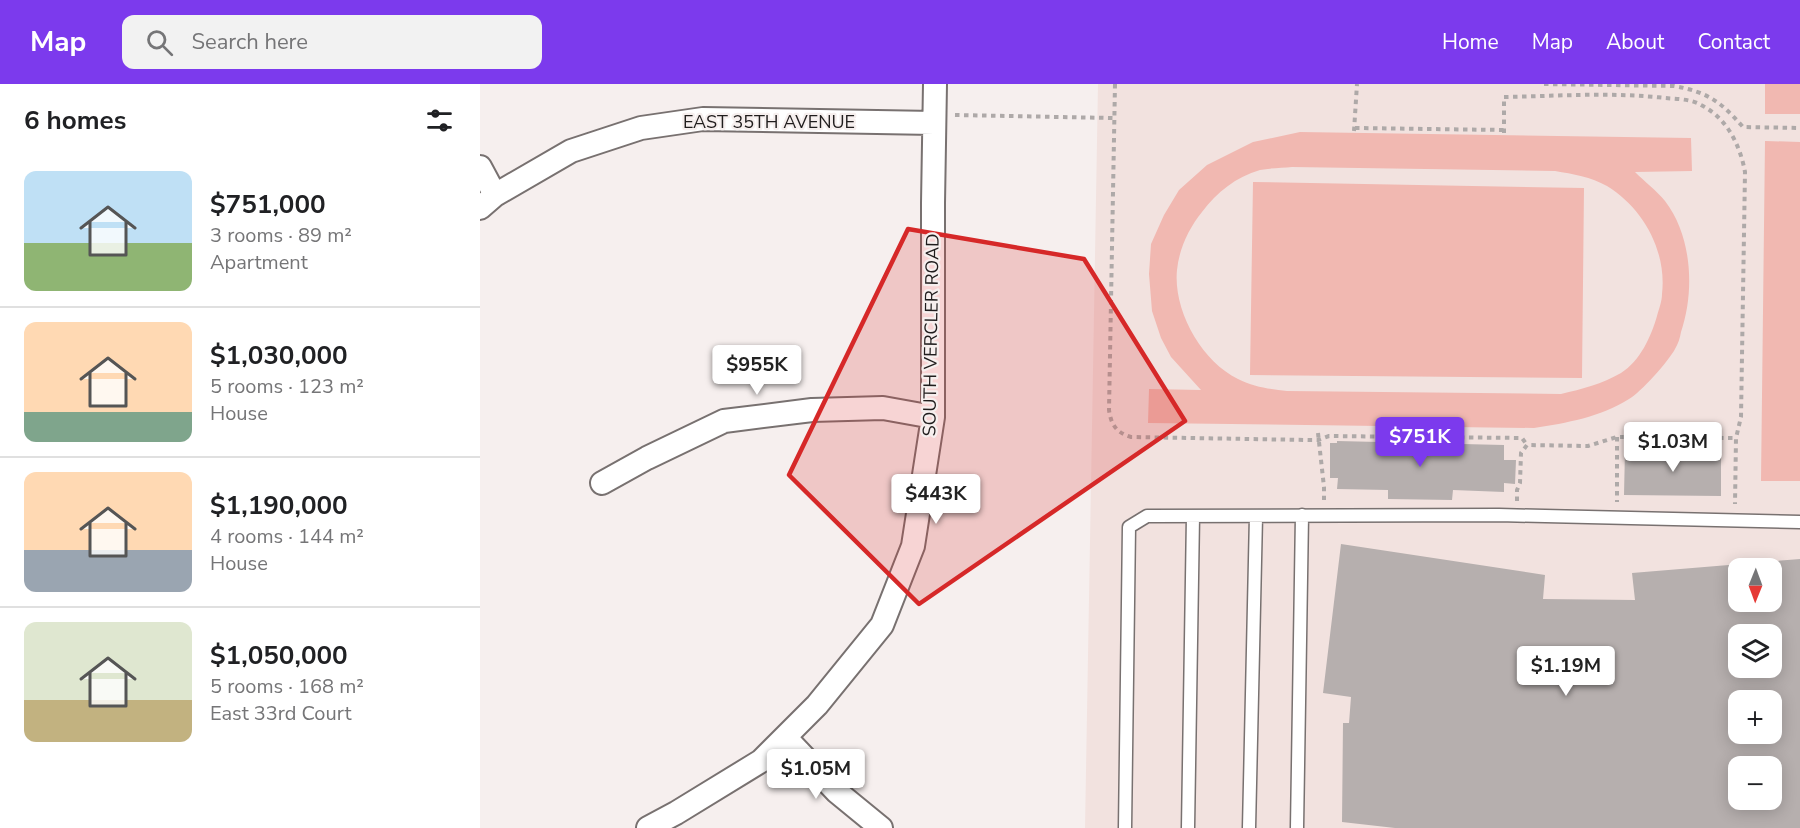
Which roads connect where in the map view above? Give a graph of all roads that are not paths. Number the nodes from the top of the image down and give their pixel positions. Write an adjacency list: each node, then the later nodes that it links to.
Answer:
1 (935, 84): 2 (street, SOUTH VERCLER ROAD)
2 (934, 119): 4 (street, EAST 35TH AVENUE); 5 (street, SOUTH VERCLER ROAD)
3 (480, 167): 4 (street)
4 (488, 202)
5 (933, 417): 6 (street); 11 (street, SOUTH VERCLER ROAD)
6 (602, 483)
7 (1302, 515): 9 (lane); 10 (lane); 17 (lane)
8 (1193, 516): 9 (lane); 14 (lane); 15 (lane)
9 (1256, 516): 16 (lane)
10 (1800, 522)
11 (785, 737): 12 (street, SOUTH VERCLER ROAD); 13 (street)
12 (648, 828)
13 (881, 828)
14 (1125, 828)
15 (1188, 828)
16 (1249, 828)
17 (1297, 828)

